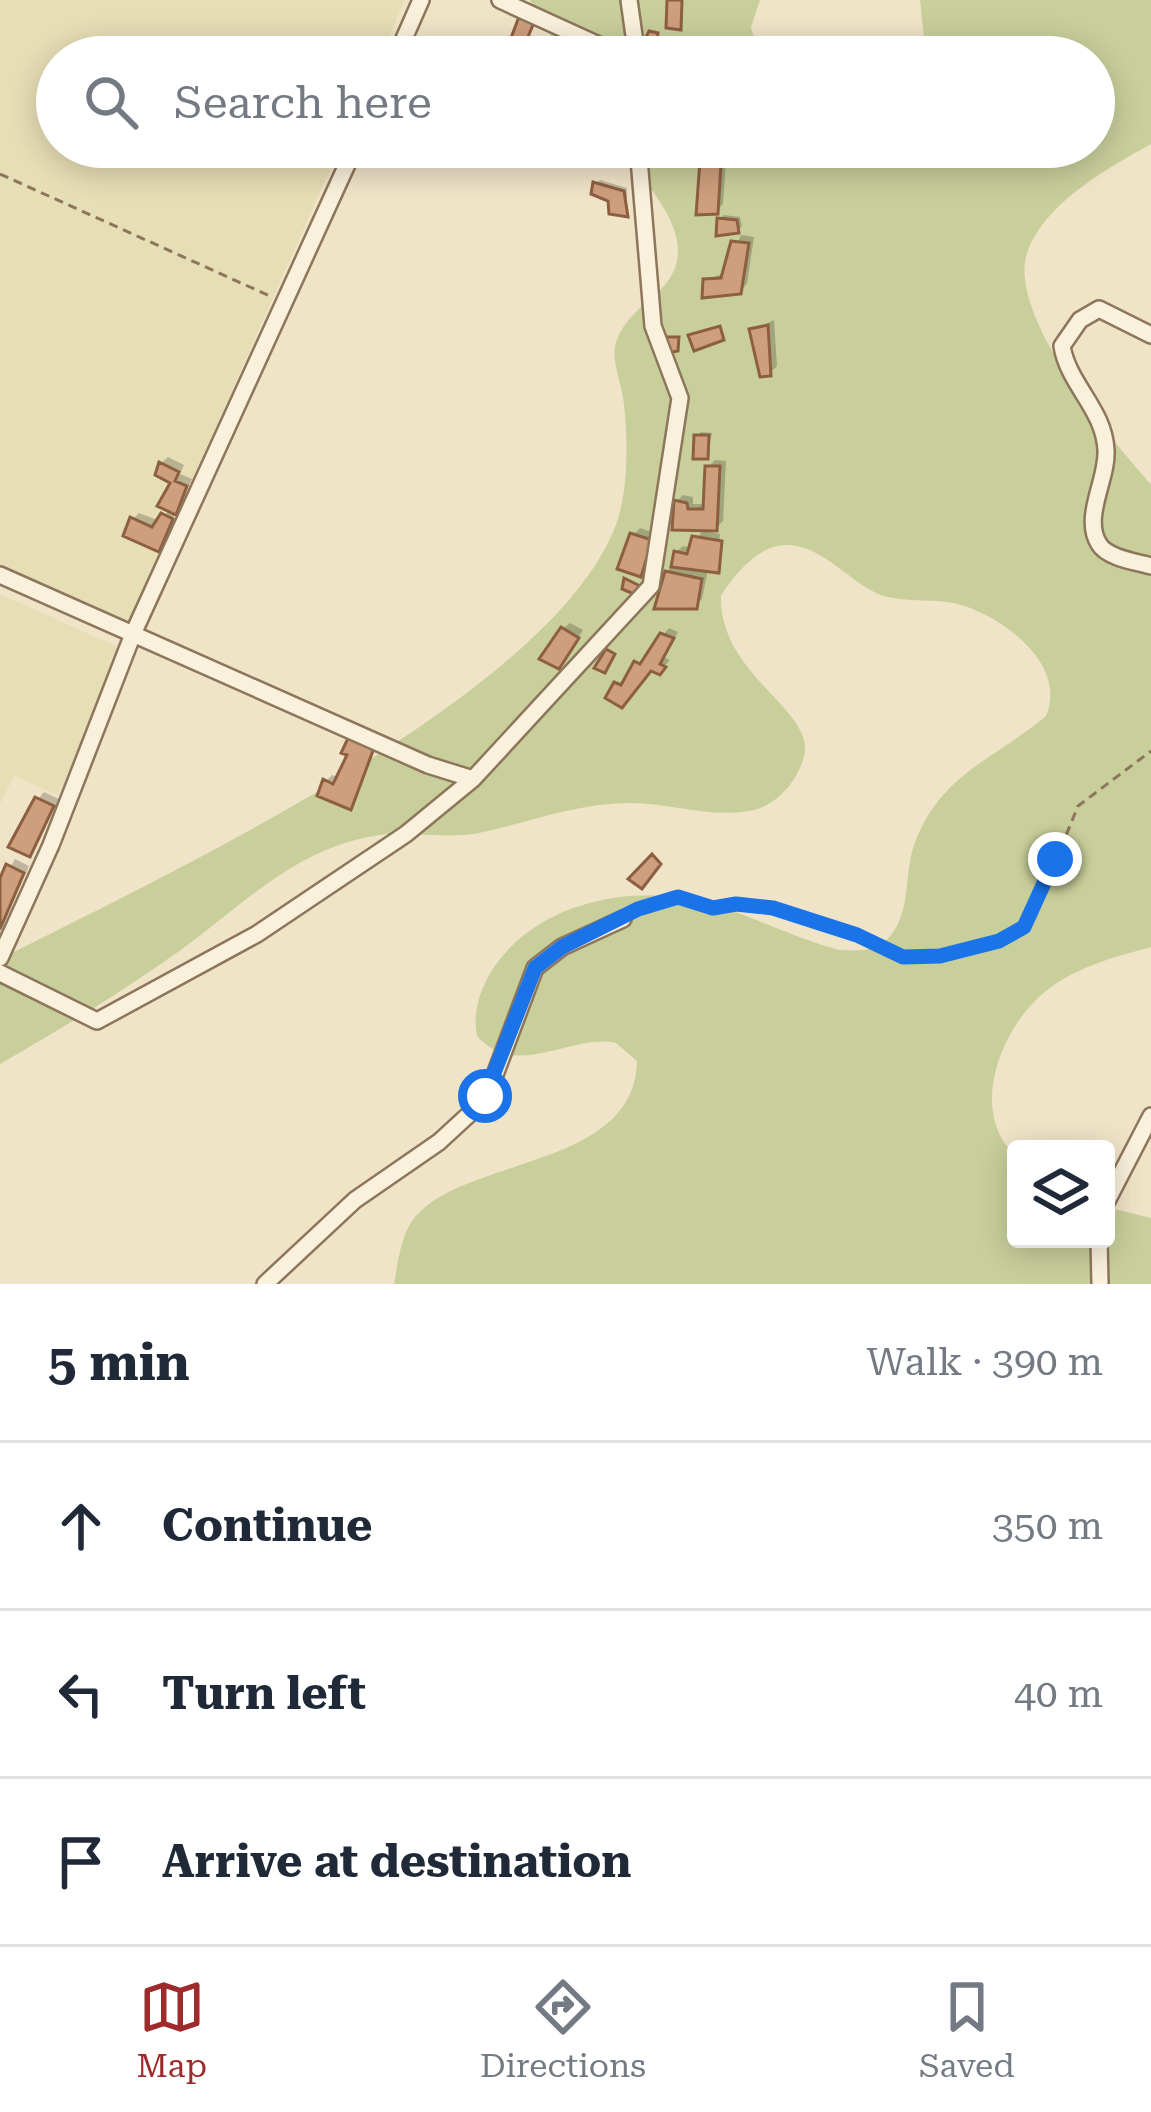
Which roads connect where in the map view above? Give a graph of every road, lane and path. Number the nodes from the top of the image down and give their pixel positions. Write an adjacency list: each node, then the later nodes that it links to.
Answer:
1 (422, 0): 4 (street)
2 (500, 0): 5 (street)
3 (629, 0): 6 (street)
4 (406, 36)
5 (580, 36)
6 (634, 36)
7 (346, 168): 10 (street)
8 (640, 168): 16 (street)
9 (0, 174): 10 (path)
10 (285, 303): 14 (street)
11 (1151, 335): 12 (street)
12 (1151, 566)
13 (0, 575): 14 (street)
14 (133, 634): 16 (street); 18 (street)
15 (1151, 751): 17 (path)
16 (473, 779): 19 (street)
17 (623, 919): 23 (street)
18 (0, 958)
19 (0, 973)
20 (1151, 1116): 21 (street)
21 (1115, 1186)
22 (1099, 1248): 24 (street)
23 (265, 1284)
24 (1100, 1284)

